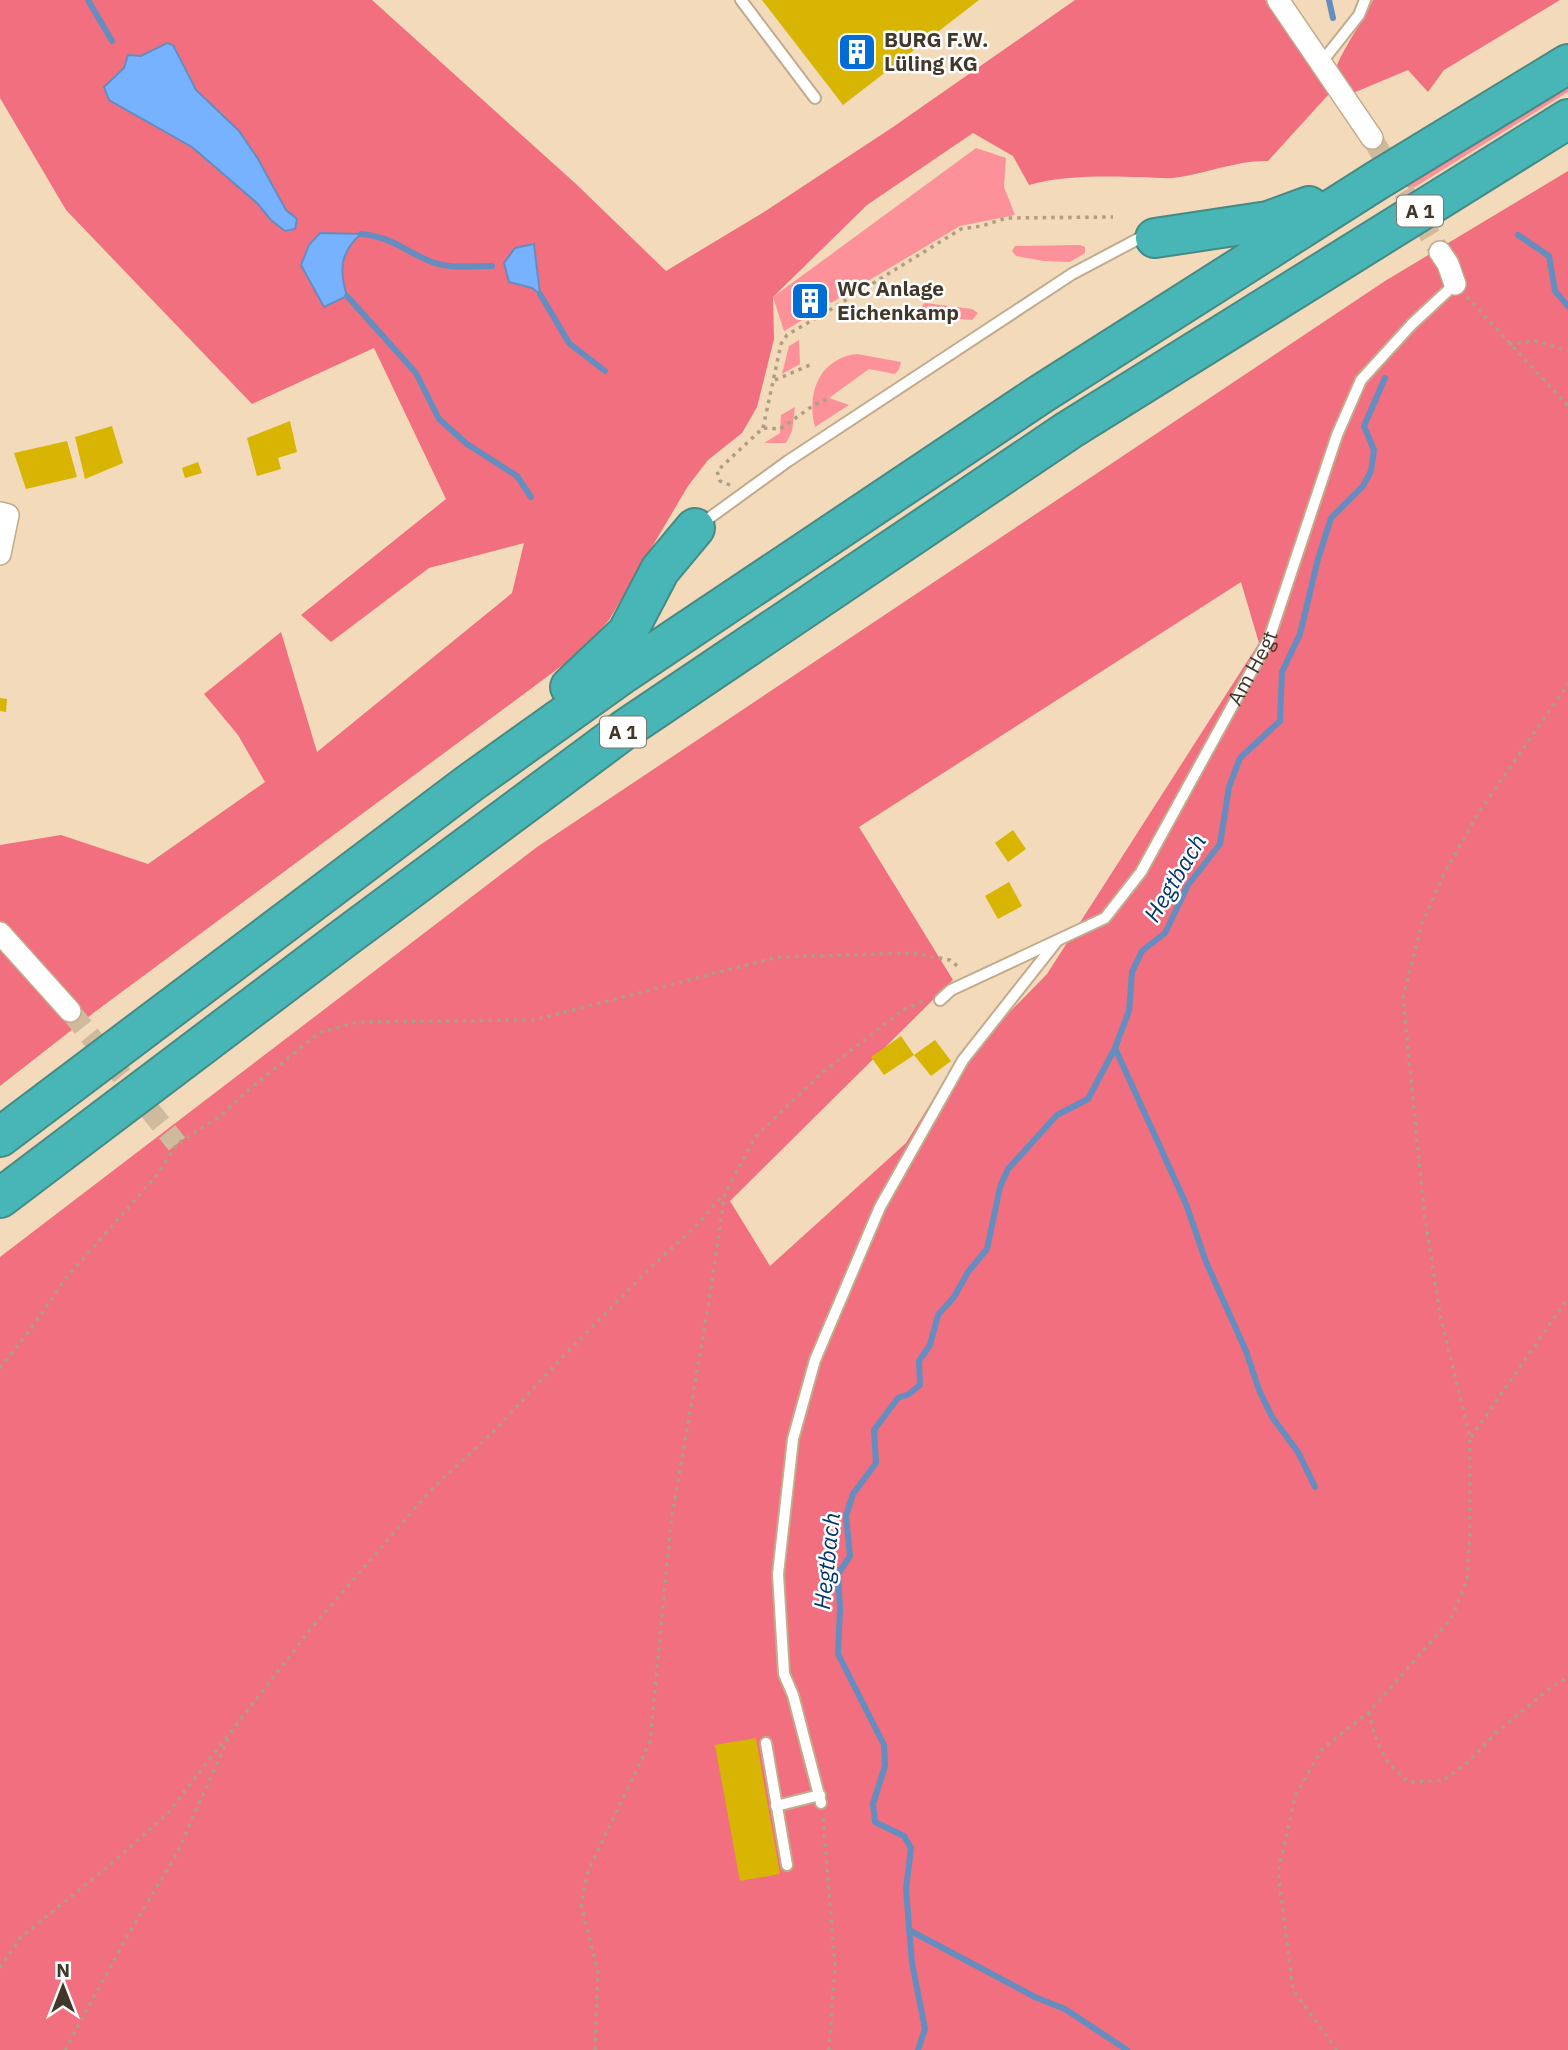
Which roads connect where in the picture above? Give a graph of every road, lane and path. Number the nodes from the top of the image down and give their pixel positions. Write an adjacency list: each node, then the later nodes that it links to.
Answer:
1 (741, 0): 6 (lane)
2 (1278, 0): 4 (street)
3 (1365, 0): 4 (lane)
4 (1321, 63): 8 (street)
5 (1568, 64): 9 (highway, A 1)
6 (815, 98)
7 (1568, 119): 37 (highway, A 1)
8 (1372, 138)
9 (1377, 181): 11 (highway); 28 (highway, A 1)
10 (1113, 217): 15 (path)
11 (1155, 238): 23 (lane)
12 (1440, 252): 13 (street)
13 (1455, 284): 16 (path); 30 (lane, Am Hegt)
14 (823, 306): 15 (path)
15 (828, 311): 19 (path)
16 (1509, 344): 17 (path); 21 (path)
17 (1568, 351)
18 (810, 365): 19 (path)
19 (775, 380): 22 (path)
20 (828, 399): 22 (path)
21 (1568, 406)
22 (763, 428): 23 (path)
23 (744, 492): 25 (lane)
24 (0, 513): 26 (street)
25 (695, 528): 28 (highway)
26 (0, 554)
27 (1568, 684): 40 (path)
28 (470, 783): 35 (highway, A 1)
29 (0, 933): 34 (street)
30 (1057, 941): 31 (lane, Am Hegt); 45 (lane)
31 (975, 979): 32 (lane, Am Hegt); 39 (path)
32 (940, 1000)
33 (903, 1010): 36 (path)
34 (70, 1011)
35 (0, 1137)
36 (725, 1193): 43 (path); 50 (path)
37 (0, 1198)
38 (1568, 1298): 40 (path)
39 (0, 1368)
40 (1470, 1438): 42 (path)
41 (1568, 1677): 42 (path)
42 (1369, 1712): 52 (path)
43 (231, 1732): 48 (path); 49 (path)
44 (766, 1743): 46 (lane)
45 (821, 1799): 46 (lane); 51 (path)
46 (776, 1805): 47 (lane)
47 (787, 1865)
48 (0, 1968)
49 (65, 2050)
50 (594, 2050)
51 (830, 2050)
52 (1337, 2050)

